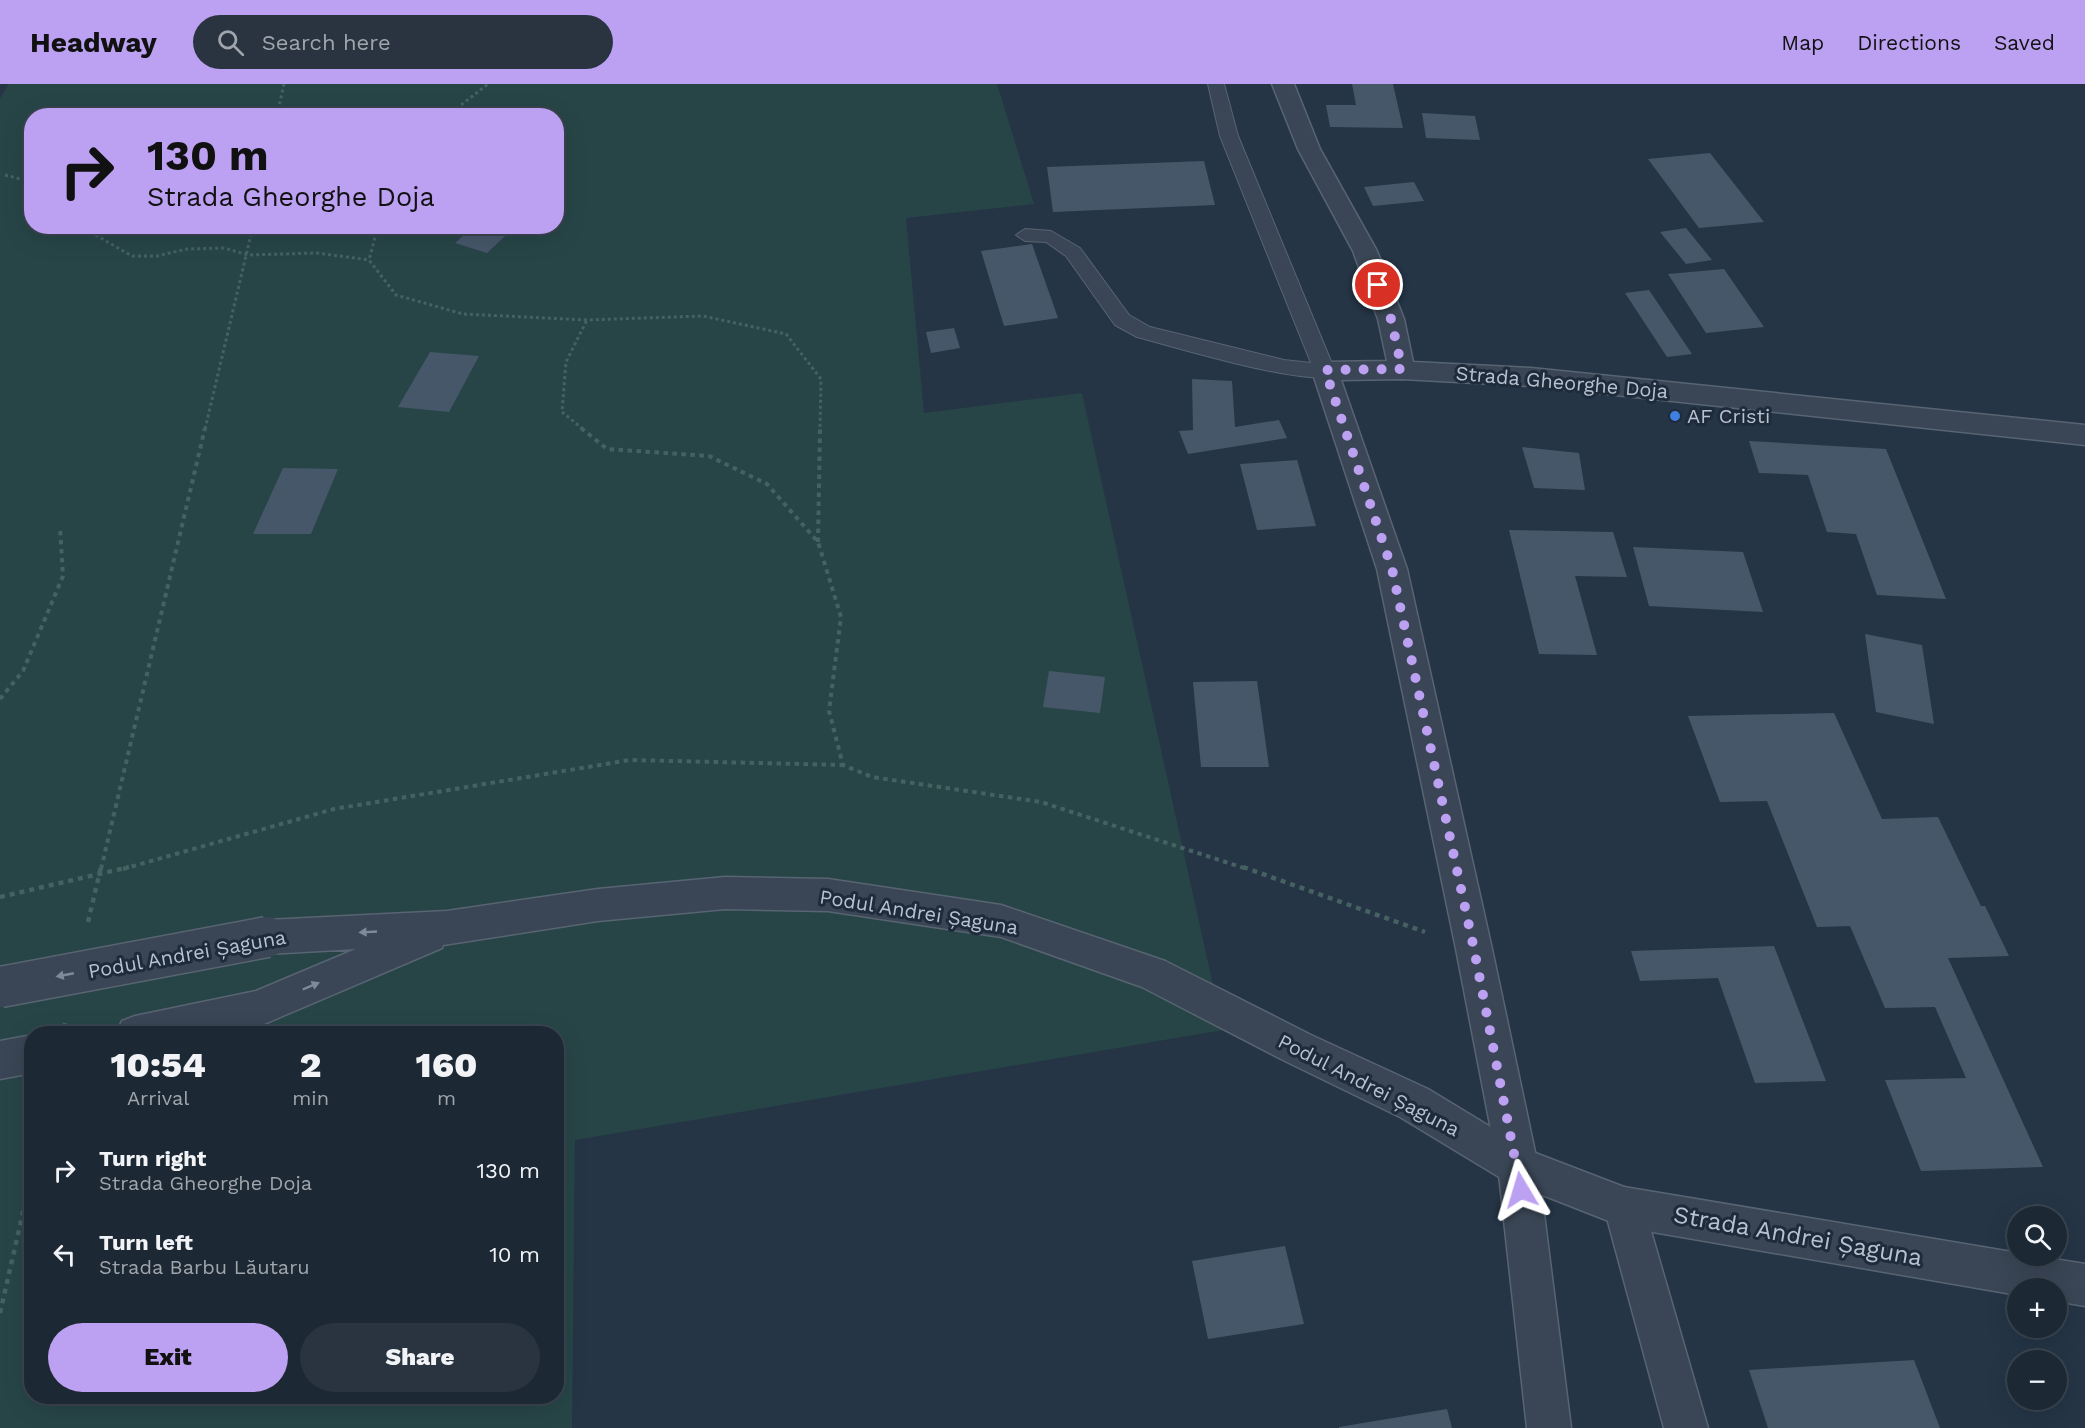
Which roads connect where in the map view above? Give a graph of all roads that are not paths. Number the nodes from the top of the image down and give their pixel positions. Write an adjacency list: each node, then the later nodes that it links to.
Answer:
1 (1216, 84): 5 (lane)
2 (1283, 84): 4 (street)
3 (1025, 235): 5 (lane)
4 (1402, 369): 5 (street, Strada Gheorghe Doja); 6 (street, Strada Gheorghe Doja)
5 (1325, 370): 12 (street)
6 (2085, 435)
7 (447, 928): 8 (street, Podul Andrei Șaguna, one-way to 8, bridge); 9 (street, Podul Andrei Șaguna, one-way to 7); 12 (street, Podul Andrei Șaguna)
8 (0, 987)
9 (176, 1026)
10 (24, 1056): 11 (street)
11 (0, 1060)
12 (1518, 1166): 13 (street, Strada Andrei Șaguna); 15 (street)
13 (1624, 1207): 14 (street, Strada Andrei Șaguna); 16 (street)
14 (2085, 1285)
15 (1549, 1428)
16 (1686, 1428)

